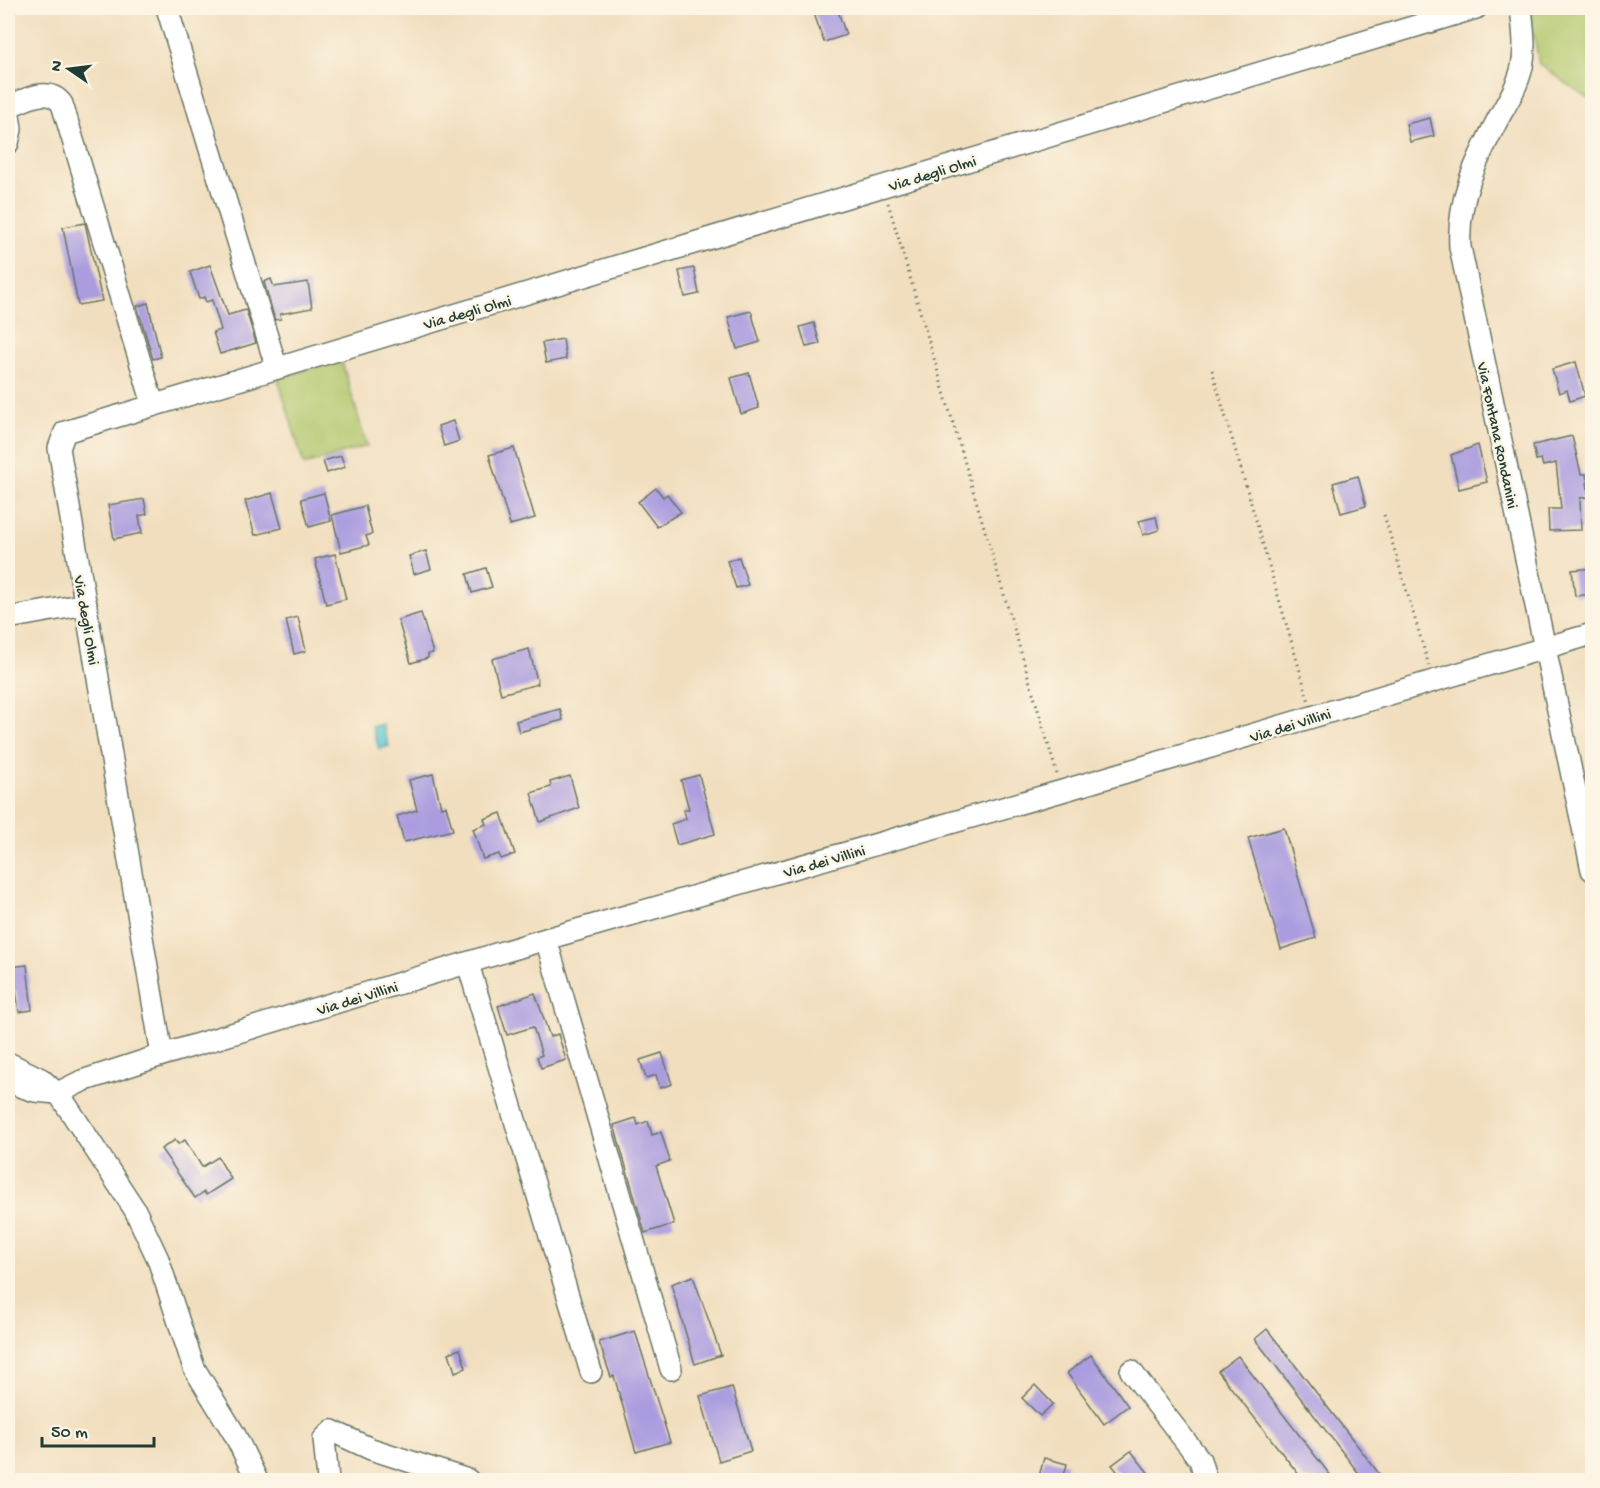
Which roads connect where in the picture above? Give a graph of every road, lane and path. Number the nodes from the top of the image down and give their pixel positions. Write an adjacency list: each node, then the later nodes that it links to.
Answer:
1 (167, 8): 7 (street)
2 (1476, 8): 6 (street, Via degli Olmi)
3 (1521, 8): 14 (street, Via Fontana Rondanini)
4 (8, 107): 5 (street); 9 (street)
5 (8, 143)
6 (883, 186): 7 (street, Via degli Olmi); 17 (path)
7 (276, 366): 9 (street, Via degli Olmi)
8 (1212, 370): 16 (path)
9 (153, 404): 11 (street, Via degli Olmi)
10 (1384, 515): 15 (path)
11 (86, 604): 12 (street); 21 (street, Via degli Olmi)
12 (8, 618)
13 (1593, 634): 14 (street, Via dei Villini)
14 (1544, 649): 15 (street, Via dei Villini); 18 (street, Via Fontana Rondanini)
15 (1434, 681): 16 (street, Via dei Villini)
16 (1313, 717): 17 (street, Via dei Villini)
17 (1062, 791): 19 (street, Via dei Villini)
18 (1593, 870)
19 (546, 939): 20 (street, Via dei Villini); 25 (street)
20 (468, 964): 21 (street, Via dei Villini); 27 (street)
21 (162, 1055): 24 (street, Via dei Villini)
22 (8, 1063): 24 (street)
23 (8, 1082): 24 (street)
24 (58, 1093): 28 (street)
25 (671, 1369)
26 (1131, 1371): 31 (street)
27 (591, 1372)
28 (257, 1480)
29 (328, 1480): 30 (street)
30 (468, 1480)
31 (1206, 1480)

